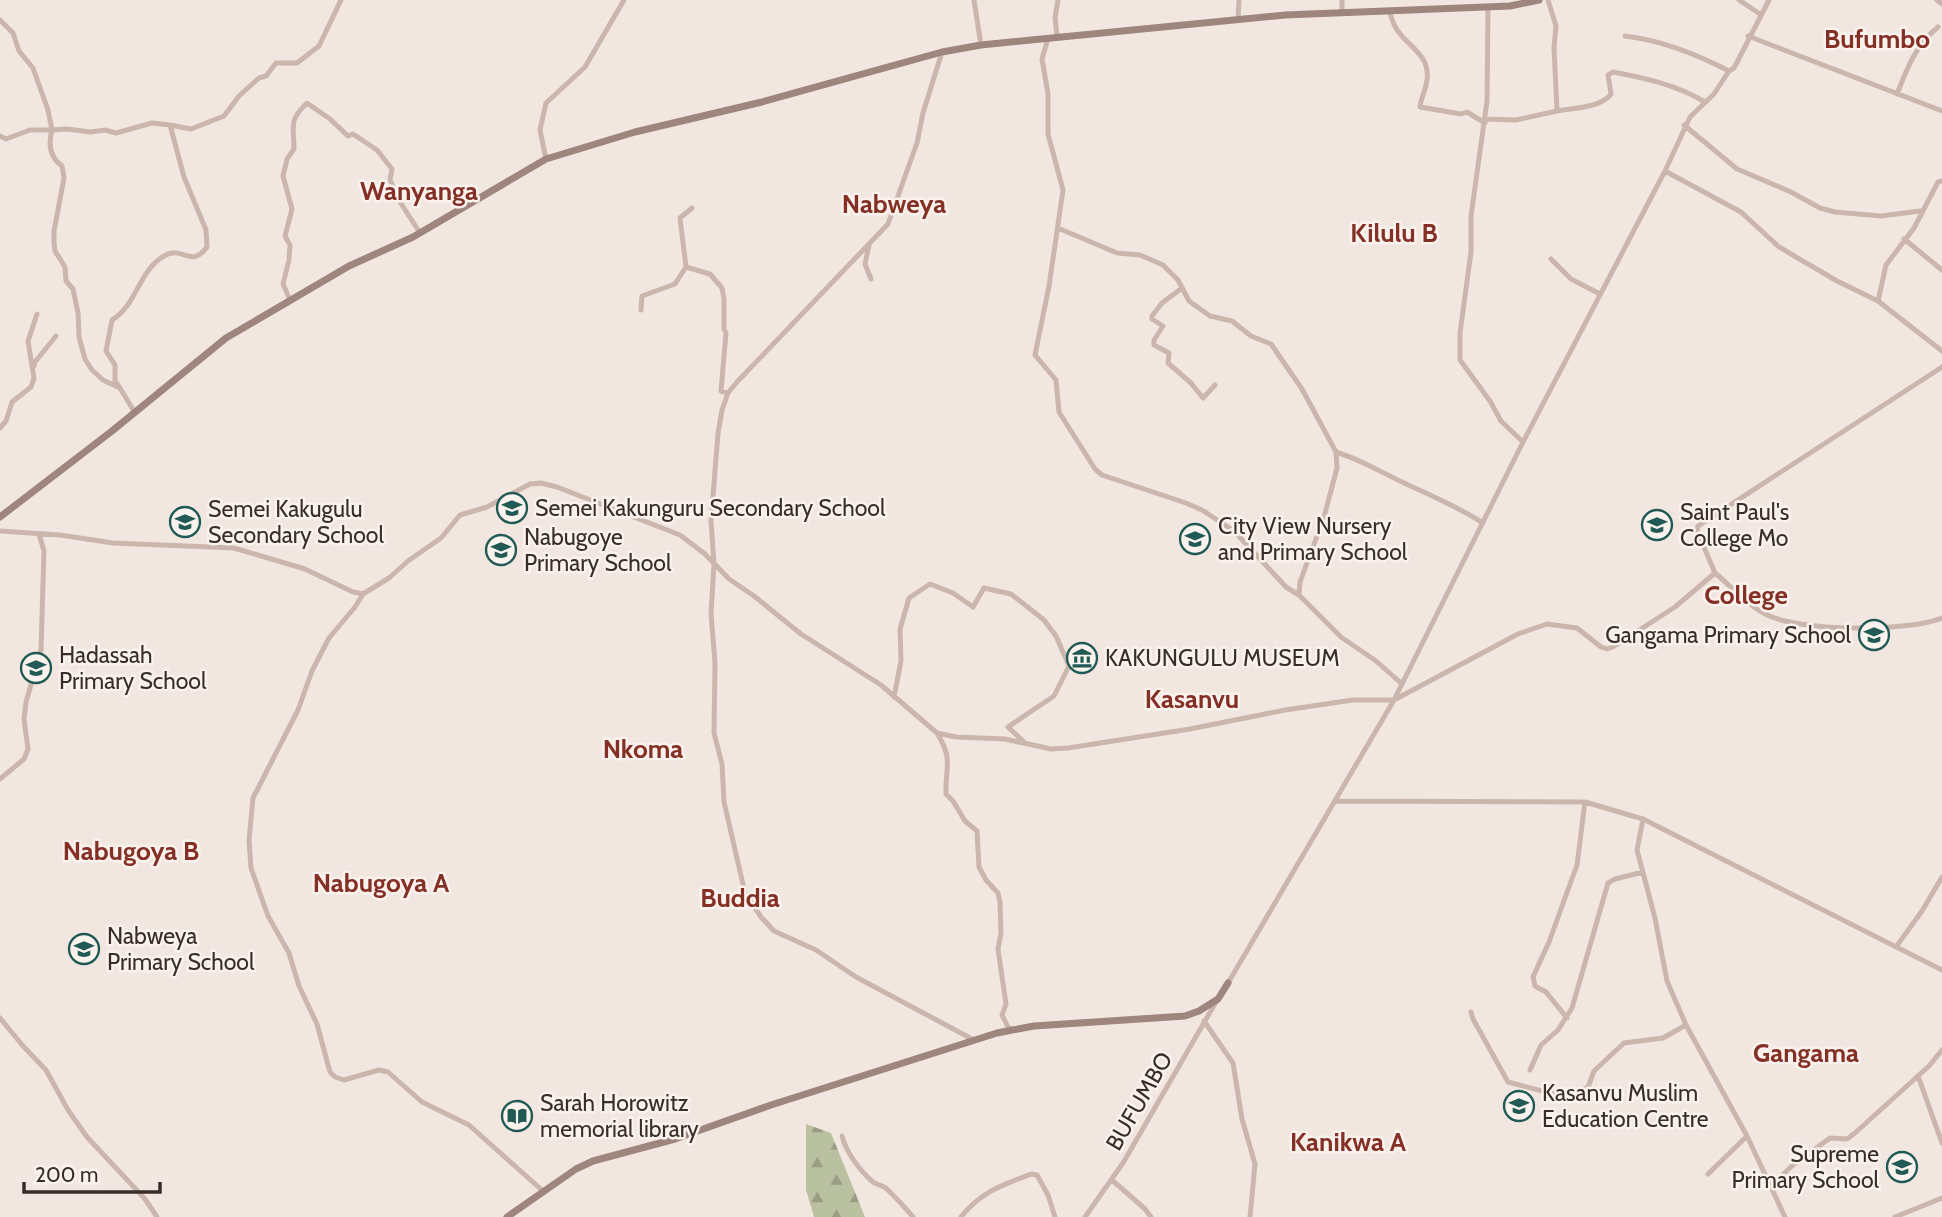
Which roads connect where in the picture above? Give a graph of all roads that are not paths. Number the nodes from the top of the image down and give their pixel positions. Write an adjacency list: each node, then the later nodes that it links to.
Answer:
1 (341, 0): 31 (street)
2 (624, 0): 35 (street)
3 (974, 0): 23 (street)
4 (1058, 0): 22 (street)
5 (1239, 0): 18 (street)
6 (1342, 0): 15 (street)
7 (1539, 0): 13 (street)
8 (1548, 0): 28 (street)
9 (1739, 0): 16 (street)
10 (1769, 0): 16 (street)
11 (1937, 0): 12 (street)
12 (1942, 4)
13 (1488, 7): 14 (street); 30 (street)
14 (1389, 10): 15 (street); 30 (street)
15 (1342, 13): 18 (street)
16 (1760, 14): 21 (street)
17 (0, 20): 33 (street)
18 (1238, 20): 22 (street)
19 (1938, 27): 26 (street)
20 (1625, 36): 25 (street)
21 (1748, 36): 25 (street); 26 (street)
22 (1053, 37): 23 (street); 40 (street)
23 (981, 45): 24 (street)
24 (942, 52): 35 (street); 43 (street)
25 (1729, 71): 27 (street)
26 (1897, 94): 29 (street)
27 (1705, 102): 28 (street); 32 (street)
28 (1557, 111): 30 (street)
29 (1942, 111)
30 (1485, 121): 63 (street)
31 (170, 125): 33 (street); 59 (street)
32 (1684, 125): 36 (street); 39 (street)
33 (52, 130): 34 (street); 59 (street)
34 (0, 136)
35 (546, 159): 41 (street)
36 (1664, 172): 49 (street); 51 (street)
37 (1942, 181): 39 (street)
38 (692, 208): 45 (street)
39 (1920, 211): 42 (street)
40 (1058, 228): 48 (street); 74 (street)
41 (420, 233): 50 (street); 50 (street)
42 (1904, 239): 46 (street); 51 (street)
43 (869, 242): 47 (street); 60 (street)
44 (1552, 259): 49 (street)
45 (686, 267): 52 (street); 60 (street)
46 (1942, 270)
47 (871, 279)
48 (1182, 288): 58 (street); 64 (street)
49 (1600, 294): 63 (street)
50 (290, 300): 61 (street)
51 (1878, 301): 55 (street)
52 (641, 310)
53 (37, 314): 57 (street)
54 (56, 336): 57 (street)
55 (1942, 351)
56 (1942, 367): 72 (street)
57 (34, 369): 62 (street)
58 (1215, 385)
59 (120, 388): 61 (street)
60 (729, 393): 70 (street)
61 (135, 413): 65 (street)
62 (0, 428)
63 (1523, 442): 66 (street)
64 (1336, 452): 66 (street); 74 (street)
65 (0, 517)
66 (1483, 523): 76 (street)
67 (0, 531): 68 (street)
68 (39, 534): 73 (street); 83 (street)
69 (697, 547): 70 (street); 71 (street); 73 (street)
70 (712, 550): 71 (street)
71 (713, 564): 77 (street); 99 (street)
72 (1715, 573): 75 (street); 78 (street)
73 (363, 594): 109 (street)
74 (1299, 595): 76 (street)
75 (1942, 618)
76 (1402, 684): 78 (street)
77 (894, 697): 79 (street); 81 (street)
78 (1394, 700): 81 (street); 84 (street)
79 (937, 733): 80 (street); 82 (street)
80 (956, 737): 81 (street); 82 (street)
81 (1026, 744)
82 (946, 750): 98 (street)
83 (0, 779)
84 (1336, 801): 85 (street); 91 (street)
85 (1585, 802): 86 (street); 95 (street)
86 (1643, 819): 87 (street); 89 (street)
87 (1643, 872): 95 (street); 97 (street)
88 (1942, 877): 89 (street)
89 (1896, 947): 90 (street)
90 (1942, 970)
91 (1228, 983): 92 (street)
92 (1218, 999): 96 (street, BUFUMBO); 98 (street)
93 (1471, 1012): 97 (street)
94 (0, 1018): 111 (street)
95 (1567, 1018): 101 (street)
96 (1204, 1021): 107 (street, BUFUMBO); 118 (street)
97 (1686, 1025): 104 (street)
98 (1016, 1030): 99 (street)
99 (974, 1041): 109 (street)
100 (1942, 1050): 102 (street)
101 (1530, 1070)
102 (1918, 1076): 105 (street); 108 (street)
103 (842, 1136): 113 (street)
104 (1747, 1136): 106 (street); 108 (street)
105 (1942, 1143)
106 (1709, 1174)
107 (1112, 1180): 116 (street, BUFUMBO); 117 (street)
108 (1770, 1186): 119 (street)
109 (543, 1191): 112 (street)
110 (1942, 1198): 120 (street)
111 (157, 1217)
112 (507, 1217)
113 (913, 1217)
114 (961, 1217): 115 (street)
115 (1055, 1217)
116 (1085, 1217)
117 (1151, 1217)
118 (1250, 1217)
119 (1785, 1217)
120 (1895, 1217)

